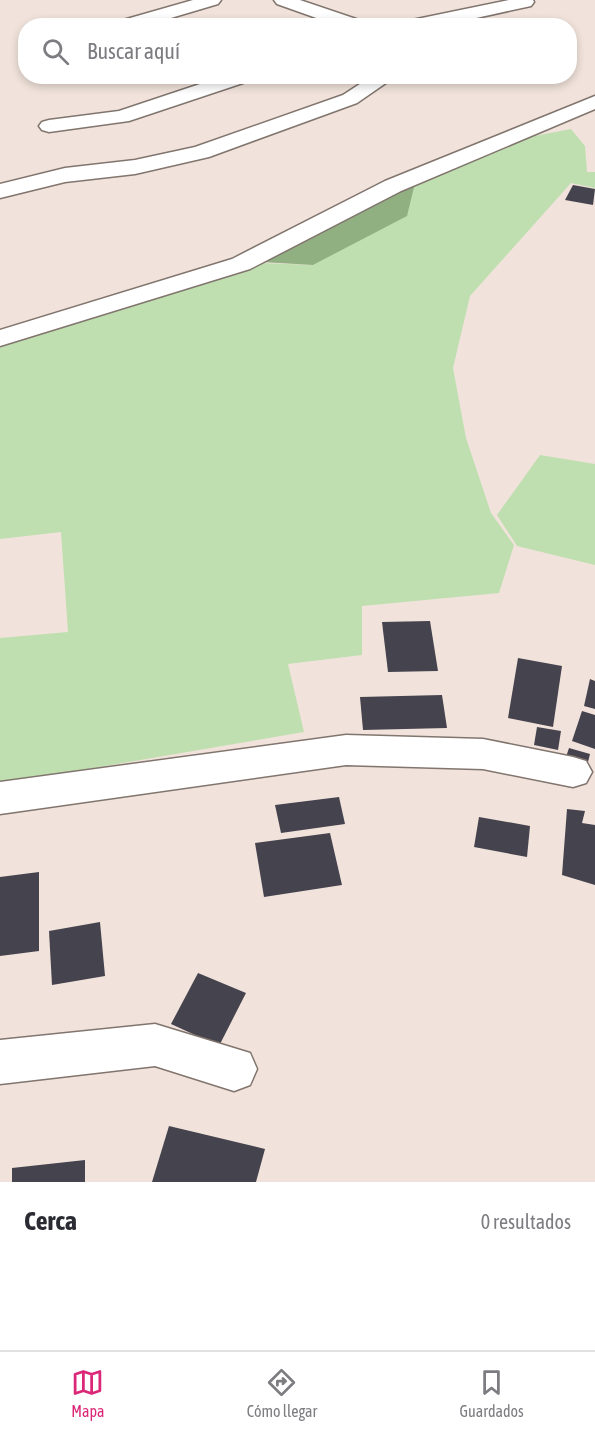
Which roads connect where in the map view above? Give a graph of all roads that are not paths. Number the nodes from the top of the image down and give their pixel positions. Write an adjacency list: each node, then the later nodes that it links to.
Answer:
1 (212, 0): 4 (street)
2 (282, 0): 5 (street)
3 (525, 2): 6 (street)
4 (150, 18)
5 (335, 18)
6 (450, 18)
7 (221, 84): 10 (street)
8 (373, 84): 11 (street)
9 (595, 102): 12 (street)
10 (49, 126)
11 (0, 191)
12 (0, 338)
13 (573, 772): 14 (street)
14 (0, 798)
15 (0, 1062): 16 (street)
16 (234, 1069)

